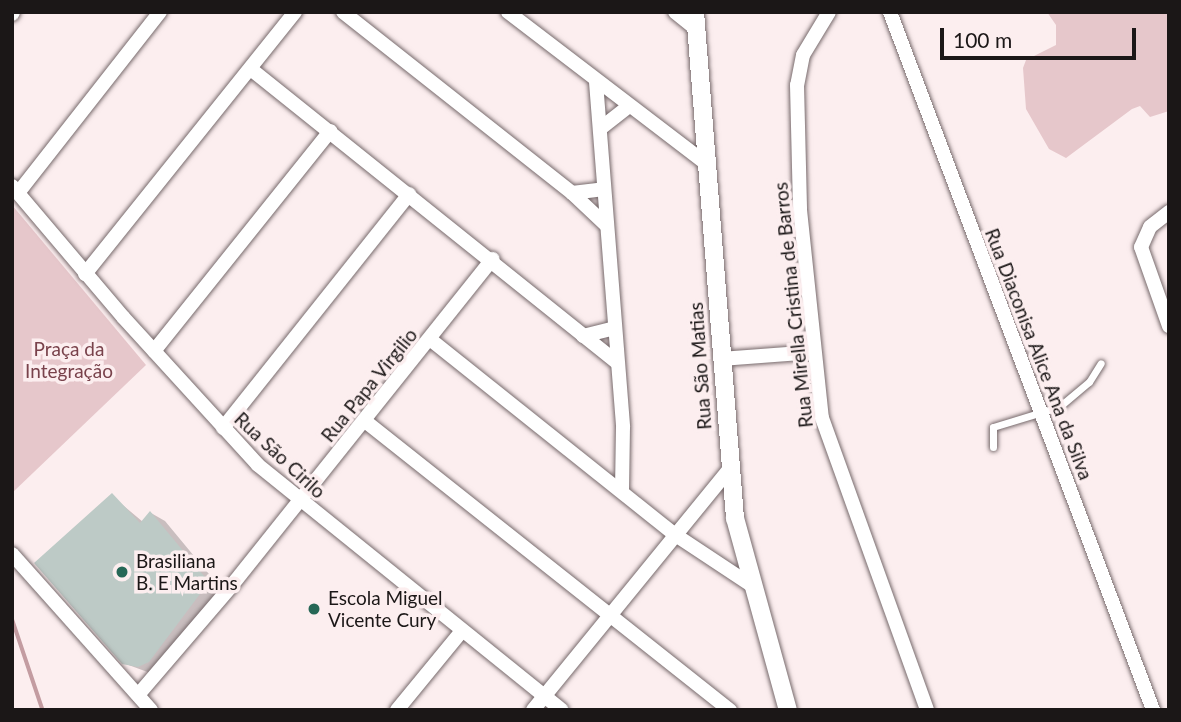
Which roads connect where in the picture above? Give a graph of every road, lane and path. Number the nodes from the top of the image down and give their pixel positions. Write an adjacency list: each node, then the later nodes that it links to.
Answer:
1 (160, 12): 16 (street)
2 (296, 12): 9 (street)
3 (343, 12): 17 (street)
4 (508, 12): 10 (street)
5 (675, 12): 8 (street)
6 (829, 12): 28 (street, Rua Mirella Cristina de Barros)
7 (890, 12): 32 (street, Rua Diaconisa Alice Ana da Silva)
8 (696, 21): 14 (street, Rua São Matias)
9 (252, 70): 13 (street); 22 (street)
10 (596, 82): 11 (street); 12 (street)
11 (628, 107): 12 (street); 14 (street)
12 (601, 128): 15 (street)
13 (330, 131): 18 (street); 27 (street)
14 (707, 164): 29 (street, Rua São Matias)
15 (604, 189): 17 (street); 20 (street)
16 (15, 190): 22 (street, Rua São Cirilo)
17 (572, 193): 20 (street)
18 (409, 194): 21 (street); 34 (street)
19 (1169, 212): 23 (street)
20 (606, 225): 24 (street)
21 (492, 259): 25 (street); 26 (street, Rua Papa Virgilio)
22 (85, 274): 27 (street, Rua São Cirilo)
23 (1168, 321)
24 (614, 328): 25 (street); 30 (street)
25 (583, 336): 30 (street)
26 (431, 340): 33 (street, Rua Papa Virgilio); 38 (street)
27 (154, 351): 34 (street, Rua São Cirilo)
28 (814, 352): 29 (street); 54 (street, Rua Mirella Cristina de Barros)
29 (721, 359): 37 (street, Rua São Matias)
30 (616, 362): 36 (street)
31 (1101, 363): 32 (lane)
32 (1040, 412): 35 (lane); 55 (street, Rua Diaconisa Alice Ana da Silva)
33 (365, 421): 40 (street, Rua Papa Virgilio); 44 (street)
34 (223, 428): 40 (street, Rua São Cirilo)
35 (993, 447)
36 (623, 454): 38 (street); 39 (street)
37 (729, 470): 41 (street); 43 (street, Rua São Matias)
38 (597, 471): 39 (street)
39 (621, 491): 41 (street)
40 (298, 502): 45 (street, Rua São Cirilo); 46 (street, Rua Papa Virgilio)
41 (674, 534): 43 (street); 44 (street)
42 (12, 554): 46 (street)
43 (754, 587): 53 (street, Rua São Matias)
44 (610, 613): 47 (street); 52 (street)
45 (462, 631): 47 (street, Rua São Cirilo); 49 (street)
46 (138, 695): 48 (street)
47 (544, 696): 50 (street); 51 (street, Rua São Cirilo)
48 (151, 710)
49 (397, 710)
50 (533, 710)
51 (562, 710)
52 (730, 710)
53 (788, 710)
54 (927, 710)
55 (1153, 710)

